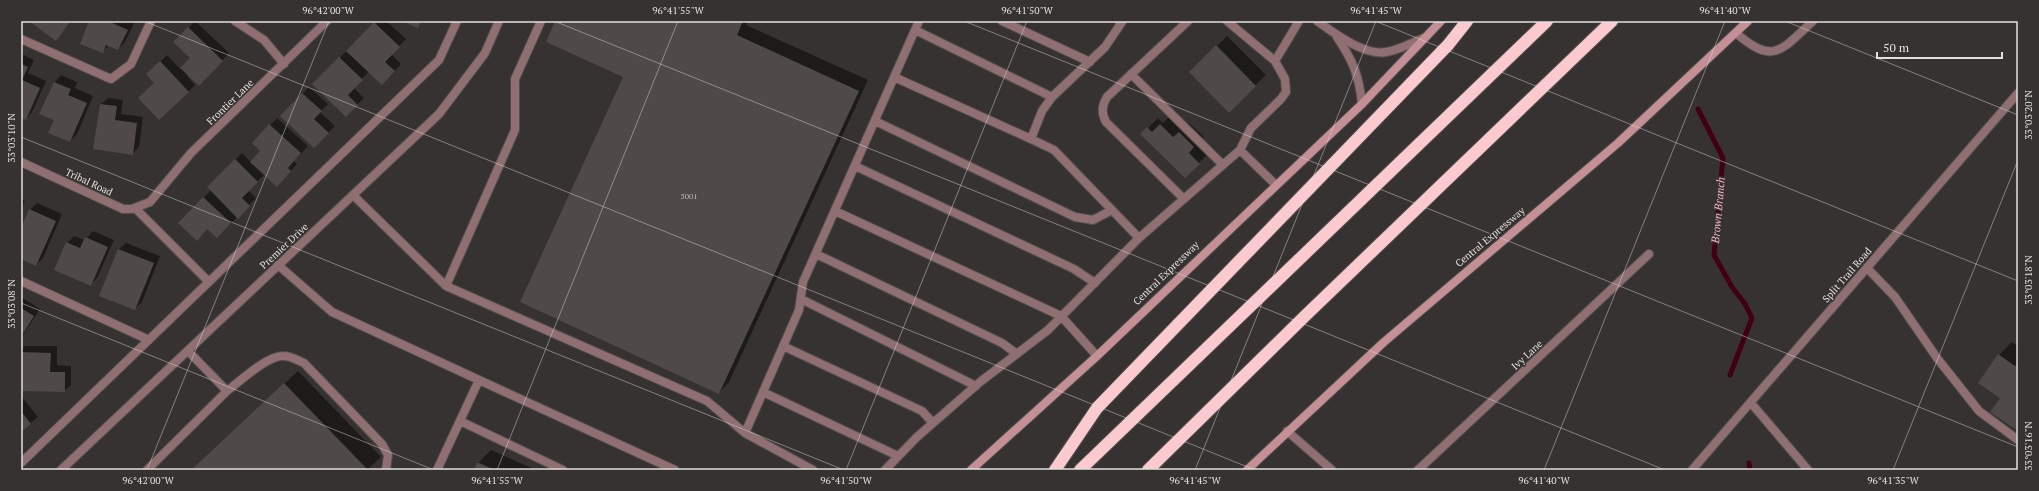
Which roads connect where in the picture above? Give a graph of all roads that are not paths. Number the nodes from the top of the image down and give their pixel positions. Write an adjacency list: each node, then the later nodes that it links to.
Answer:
1 (151, 21): 24 (street)
2 (235, 21): 27 (street)
3 (327, 21): 27 (street, Frontier Lane)
4 (457, 21): 52 (street)
5 (499, 21): 40 (street, Premier Drive)
6 (541, 21): 54 (street)
7 (919, 21): 20 (street)
8 (1002, 21): 26 (street)
9 (1122, 21): 26 (street)
10 (1188, 21): 28 (street)
11 (1227, 21): 25 (street)
12 (1299, 21): 25 (street)
13 (1318, 21): 22 (street)
14 (1441, 21): 23 (main road, Central Expressway)
15 (1467, 21): 84 (highway)
16 (1547, 21): 85 (highway)
17 (1612, 21): 74 (highway)
18 (1748, 21): 21 (main road, Central Expressway)
19 (1813, 21): 21 (street)
20 (915, 30): 29 (street); 31 (street)
21 (1736, 33): 69 (main road, Central Expressway)
22 (1336, 34): 23 (street); 32 (street)
23 (1426, 37): 32 (main road, Central Expressway)
24 (21, 39)
25 (1276, 61): 35 (street)
26 (1090, 62): 31 (street)
27 (284, 64): 42 (street, Frontier Lane)
28 (1131, 74): 37 (street); 41 (street)
29 (894, 77): 33 (street); 34 (street)
30 (2018, 93): 50 (street, Split Trail Road)
31 (1052, 97): 34 (street)
32 (1362, 104): 39 (main road, Central Expressway)
33 (875, 121): 38 (street); 44 (street)
34 (1031, 139): 44 (street)
35 (1240, 150): 37 (street); 39 (street)
36 (21, 162): 43 (street, Tribal Road)
37 (1222, 165): 41 (street)
38 (854, 166): 45 (street); 53 (street)
39 (1276, 185): 61 (main road, Central Expressway)
40 (353, 195): 49 (street, Premier Drive); 54 (street)
41 (1184, 199): 46 (street)
42 (150, 202): 43 (street, Tribal Road)
43 (135, 208): 52 (street)
44 (1112, 210): 46 (street)
45 (834, 211): 47 (street); 56 (street)
46 (1139, 238): 53 (street)
47 (816, 254): 55 (street); 60 (street)
48 (1650, 254): 88 (street, Ivy Lane)
49 (278, 265): 59 (street, Premier Drive); 62 (street)
50 (1867, 268): 66 (street, Split Trail Road); 71 (street)
51 (21, 281): 57 (street)
52 (209, 282): 57 (street)
53 (1095, 283): 56 (street)
54 (446, 286): 70 (street)
55 (801, 299): 58 (street); 63 (street)
56 (1062, 316): 60 (street); 61 (street)
57 (148, 340): 73 (street)
58 (783, 346): 65 (street); 68 (street)
59 (188, 351): 64 (street); 75 (street, Premier Drive)
60 (1017, 354): 63 (street)
61 (1097, 356): 83 (main road, Central Expressway)
62 (479, 380): 67 (street); 80 (street)
63 (976, 386): 68 (street)
64 (227, 391): 76 (street); 77 (street)
65 (763, 392): 70 (street); 72 (street)
66 (1751, 403): 89 (street, Split Trail Road); 90 (street)
67 (460, 421): 78 (street); 79 (street)
68 (933, 422): 72 (street)
69 (1287, 431): 86 (main road, Central Expressway); 87 (street)
70 (745, 433): 81 (street)
71 (2018, 440)
72 (898, 456): 82 (street)
73 (21, 463)
74 (1149, 469)
75 (61, 470)
76 (147, 470)
77 (386, 470)
78 (437, 470)
79 (563, 470)
80 (675, 470)
81 (813, 470)
82 (885, 470)
83 (971, 470)
84 (1055, 470)
85 (1080, 470)
86 (1247, 470)
87 (1332, 470)
88 (1418, 470)
89 (1692, 470)
90 (1808, 470)

